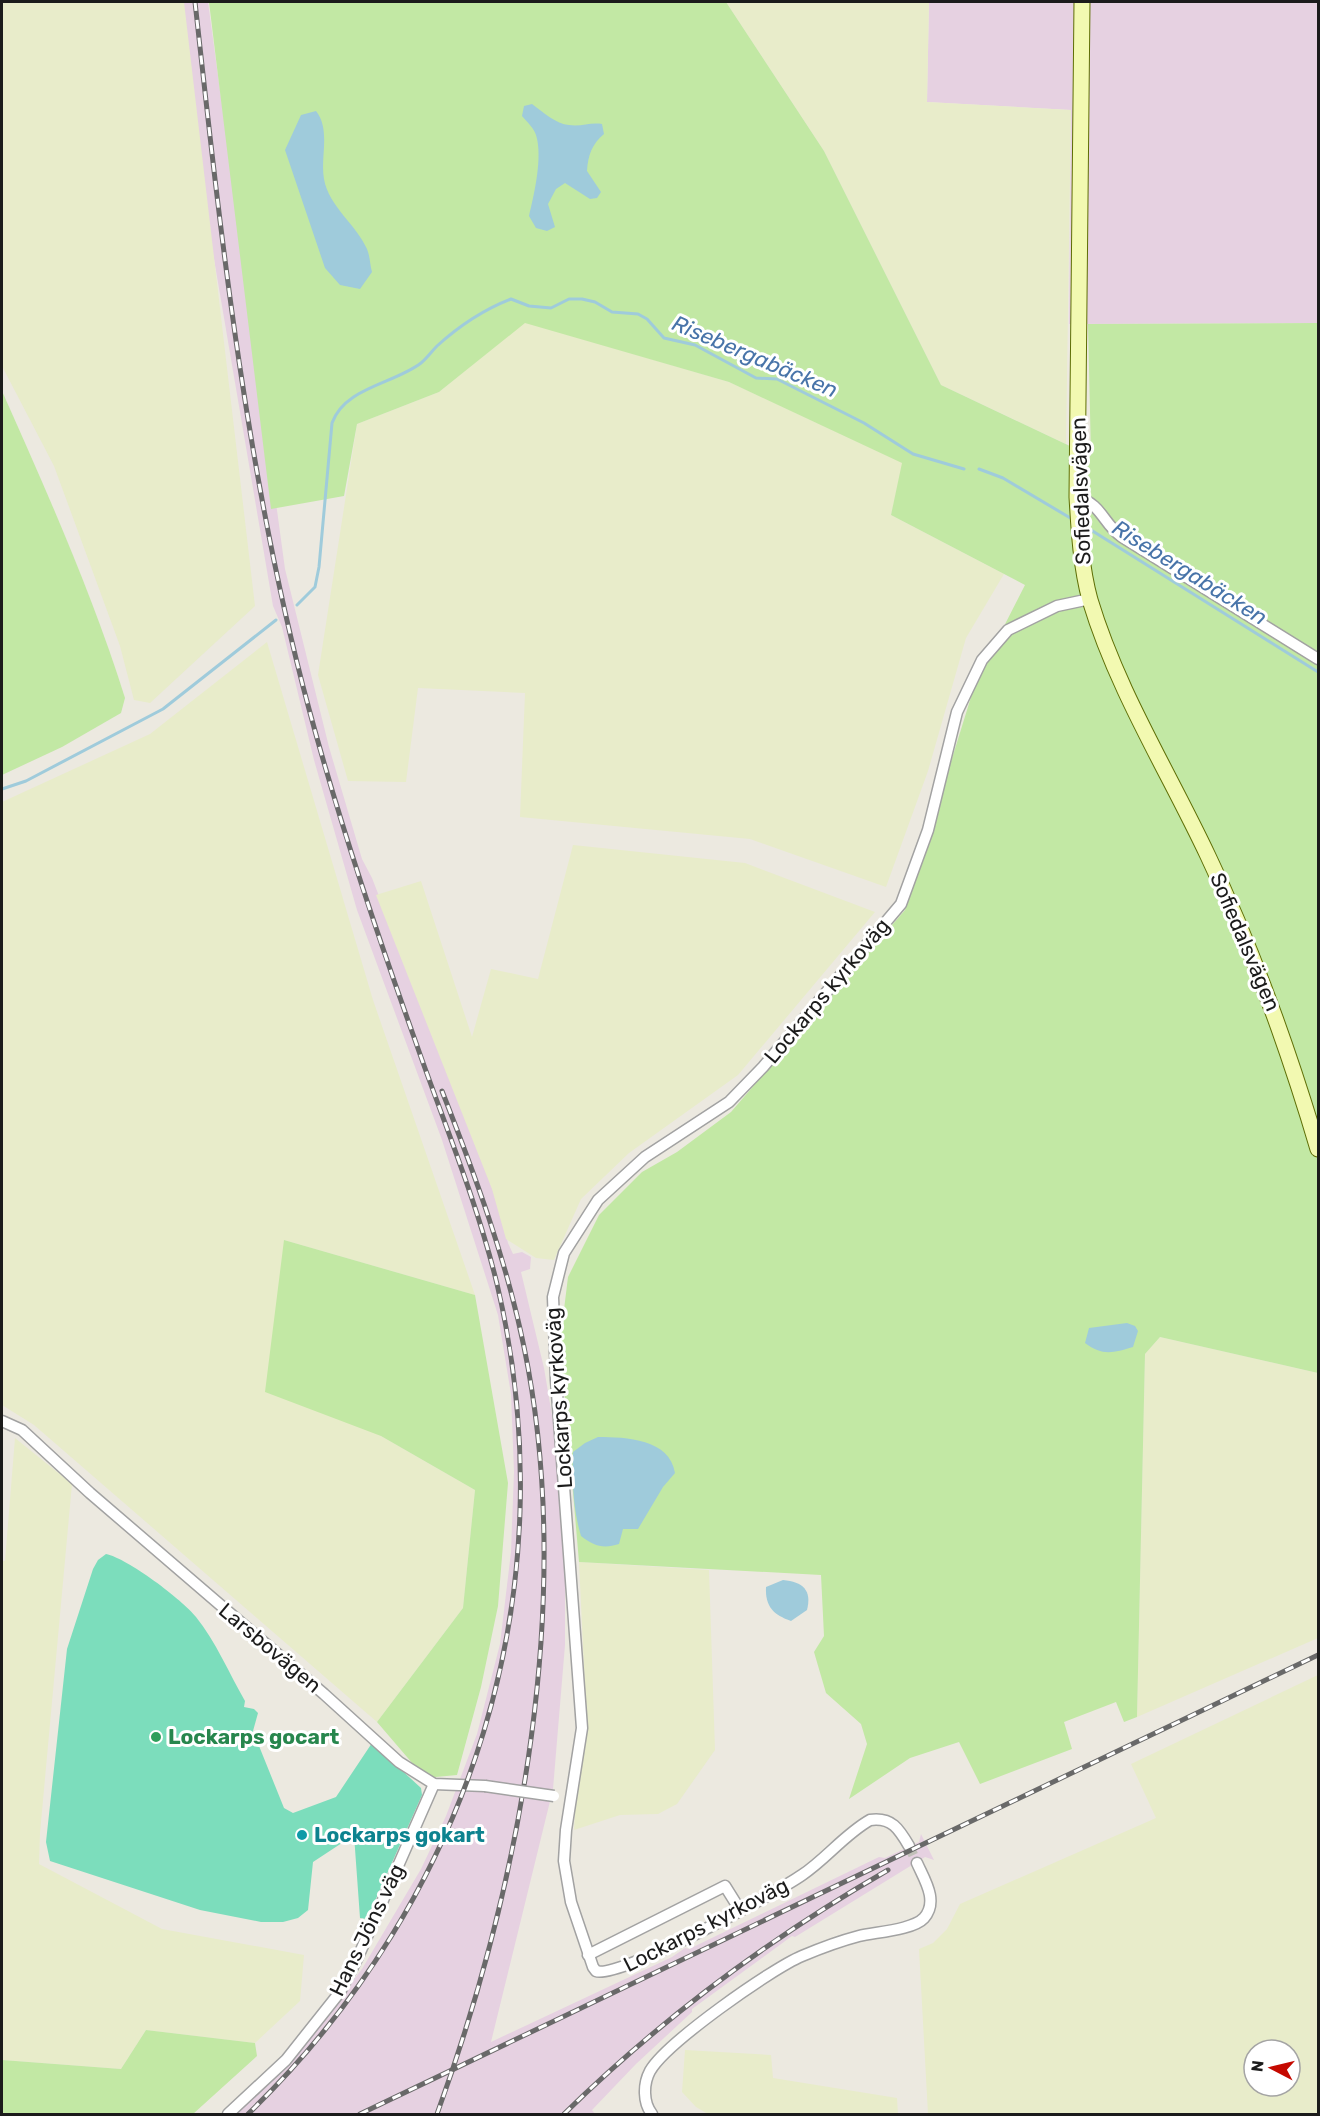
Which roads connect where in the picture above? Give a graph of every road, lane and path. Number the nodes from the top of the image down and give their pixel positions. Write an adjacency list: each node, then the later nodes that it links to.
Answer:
1 (1082, 2): 2 (main road, Sofiedalsvägen)
2 (1077, 500): 3 (main road, Sofiedalsvägen); 4 (street)
3 (1090, 599): 5 (main road, Sofiedalsvägen); 8 (street, Lockarps kyrkoväg)
4 (1318, 659)
5 (1318, 1149)
6 (2, 1421): 7 (street, Larsbovägen)
7 (434, 1784): 8 (street, Larsbovägen, bridge); 13 (street, Hans Jöns väg)
8 (572, 1797): 12 (street, Lockarps kyrkoväg)
9 (909, 1846): 11 (street, Lockarps kyrkoväg)
10 (917, 1863): 14 (street)
11 (740, 1910): 12 (street, Lockarps kyrkoväg); 12 (street)
12 (588, 1954)
13 (228, 2115)
14 (652, 2115)

